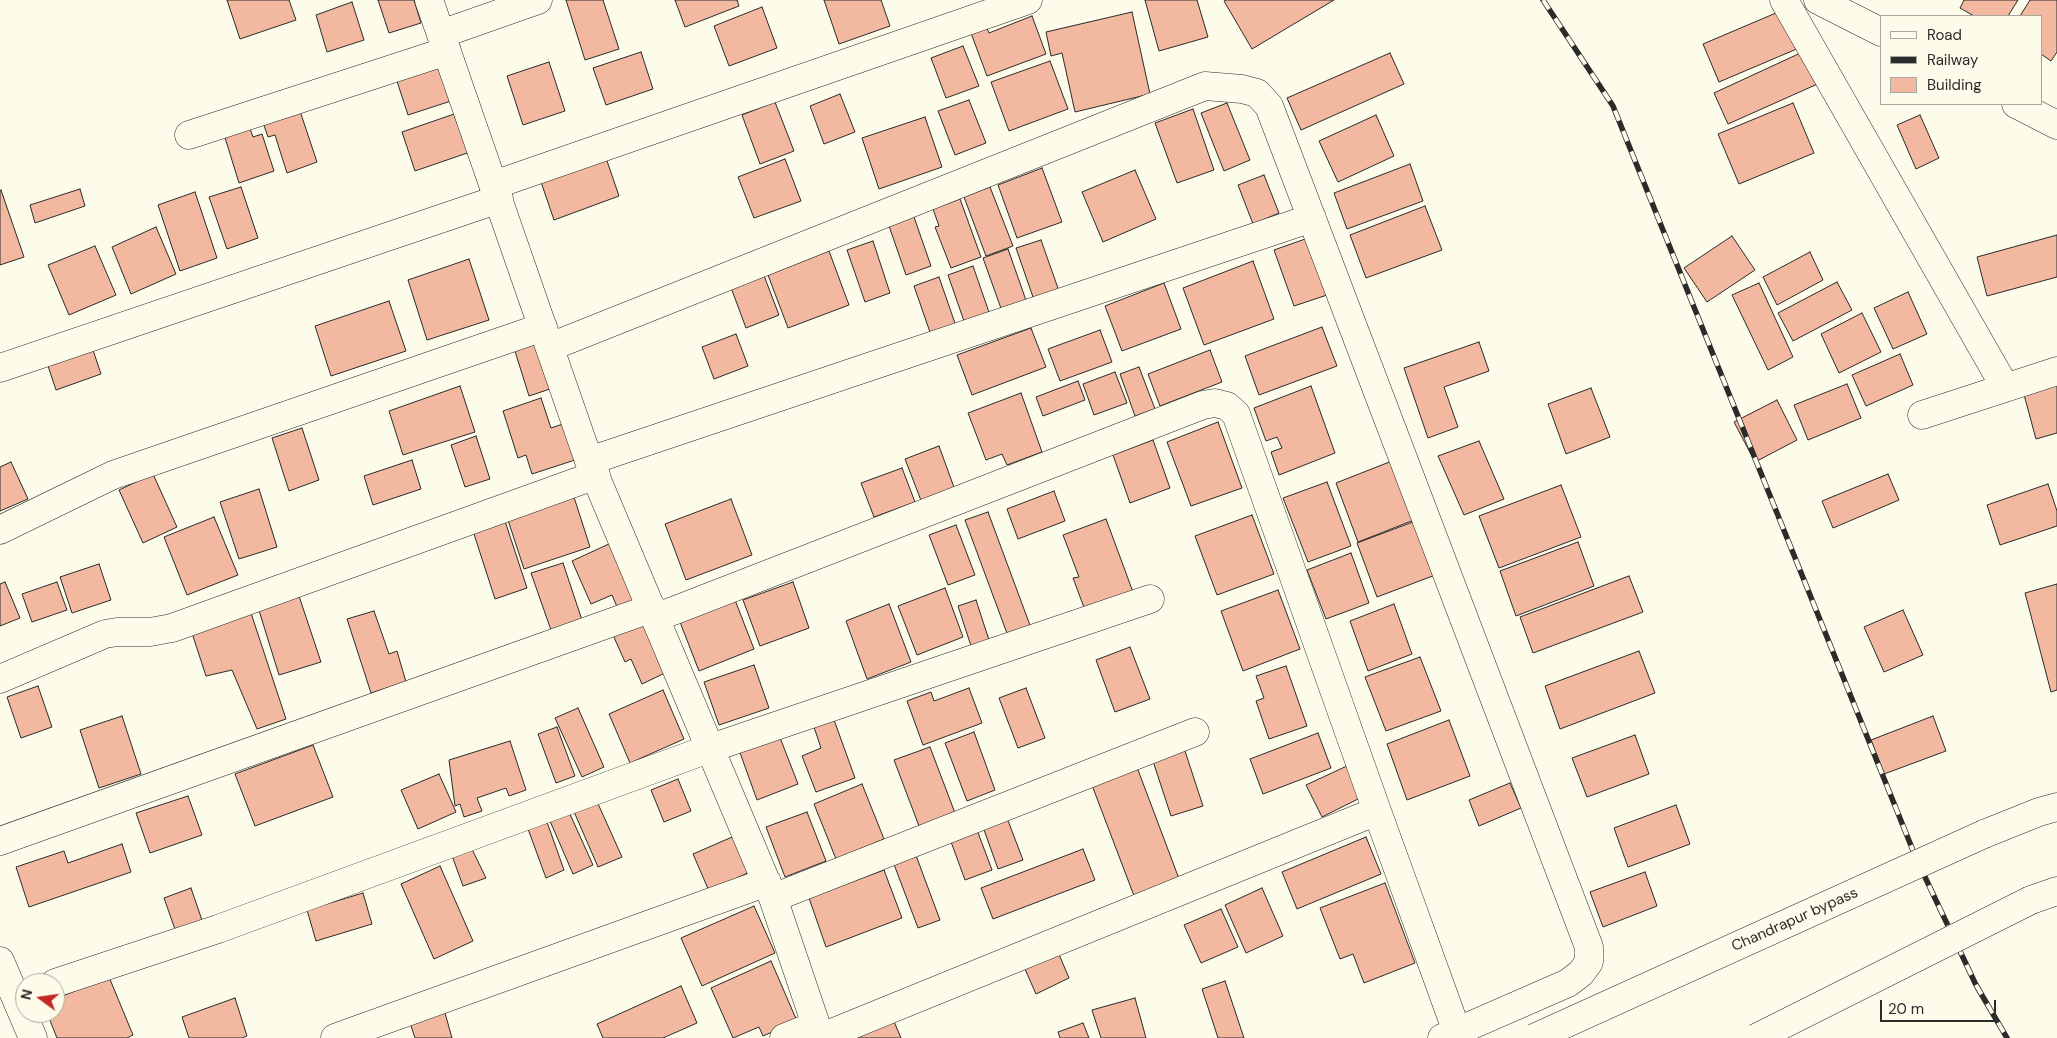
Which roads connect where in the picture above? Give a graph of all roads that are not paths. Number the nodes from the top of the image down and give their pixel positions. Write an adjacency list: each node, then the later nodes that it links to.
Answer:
1 (428, 0): 7 (main road)
2 (538, 0): 7 (main road)
3 (1028, 0): 11 (main road)
4 (1784, 0): 16 (main road)
5 (1818, 0): 6 (main road)
6 (1880, 31)
7 (444, 43): 10 (main road); 11 (main road)
8 (2018, 105): 9 (main road)
9 (2057, 125)
10 (189, 135)
11 (496, 192): 13 (main road); 14 (main road)
12 (1312, 218): 13 (main road); 18 (main road); 35 (main road)
13 (546, 337): 18 (main road); 19 (main road)
14 (0, 368)
15 (2057, 371): 16 (main road)
16 (2005, 387): 17 (main road)
17 (1922, 415)
18 (593, 468): 21 (main road); 22 (main road)
19 (0, 530)
20 (1150, 599): 24 (main road)
21 (653, 613): 24 (main road); 26 (main road); 27 (main road)
22 (0, 679)
23 (1195, 732): 28 (main road)
24 (711, 748): 28 (main road); 31 (main road)
25 (2057, 807): 39 (main road, Chandrapur bypass, bridge)
26 (1377, 811): 34 (main road); 35 (main road)
27 (0, 840)
28 (770, 890): 34 (main road); 37 (main road)
29 (2057, 891): 40 (main road, bridge)
30 (0, 961): 32 (main road)
31 (65, 980)
32 (15, 986)
33 (28, 1023): 36 (main road)
34 (820, 1033): 38 (main road)
35 (1450, 1035)
36 (33, 1038)
37 (335, 1038)
38 (784, 1038)
39 (1534, 1038)
40 (1756, 1038)

